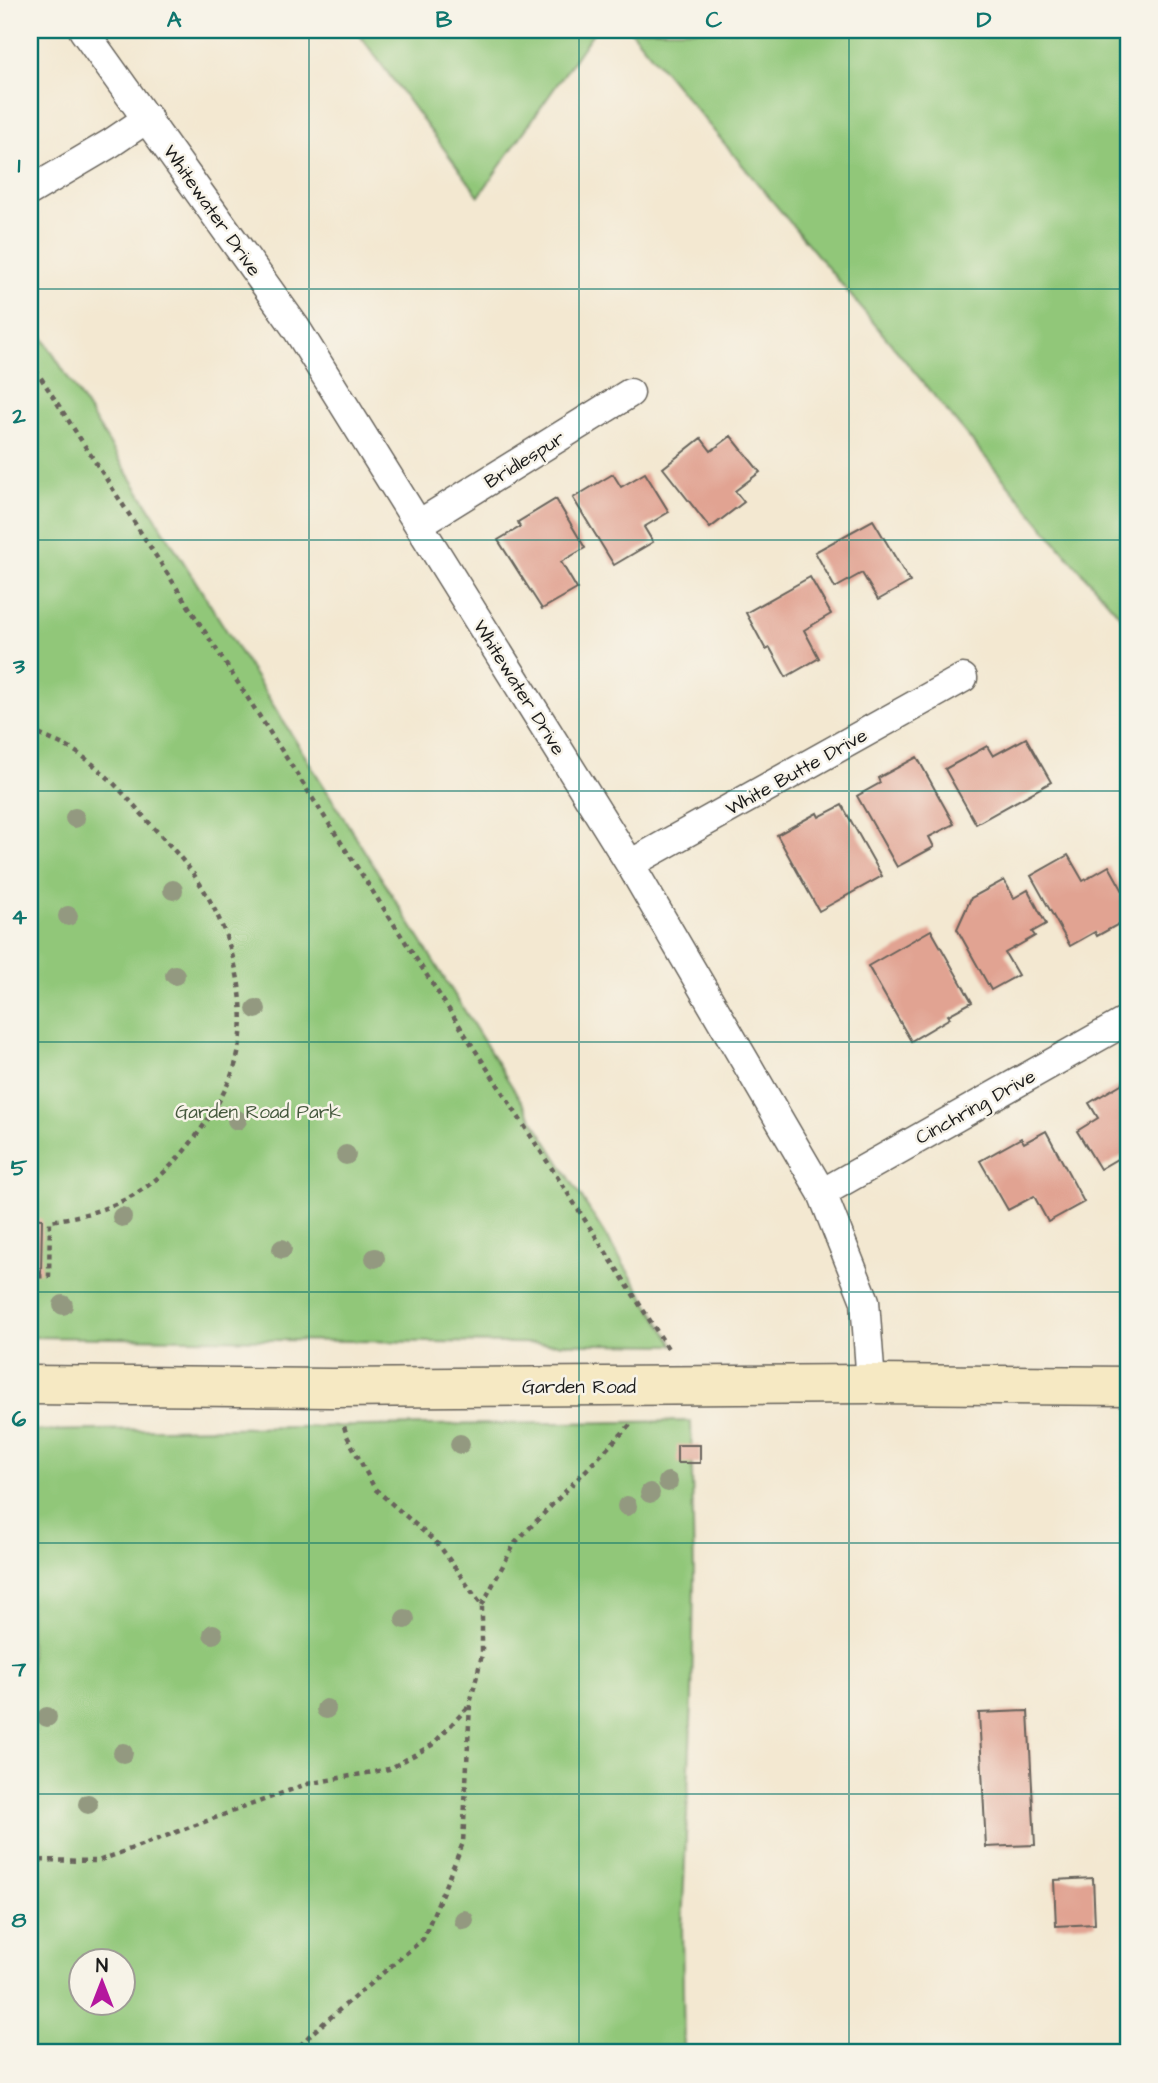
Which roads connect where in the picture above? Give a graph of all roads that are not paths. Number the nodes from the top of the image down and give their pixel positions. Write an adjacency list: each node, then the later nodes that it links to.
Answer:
1 (83, 30): 2 (street, Whitewater Drive)
2 (148, 118): 3 (street); 5 (street, Whitewater Drive)
3 (30, 191)
4 (629, 393): 5 (street, Bridlespur)
5 (419, 524): 7 (street, Whitewater Drive)
6 (963, 678): 7 (street, White Butte Drive)
7 (629, 864): 9 (street, Whitewater Drive)
8 (1128, 1020): 9 (street, Cinchring Drive)
9 (822, 1193): 10 (street, Whitewater Drive)
10 (871, 1384): 11 (street, Garden Road); 12 (street, Garden Road)
11 (30, 1385)
12 (1128, 1386)

